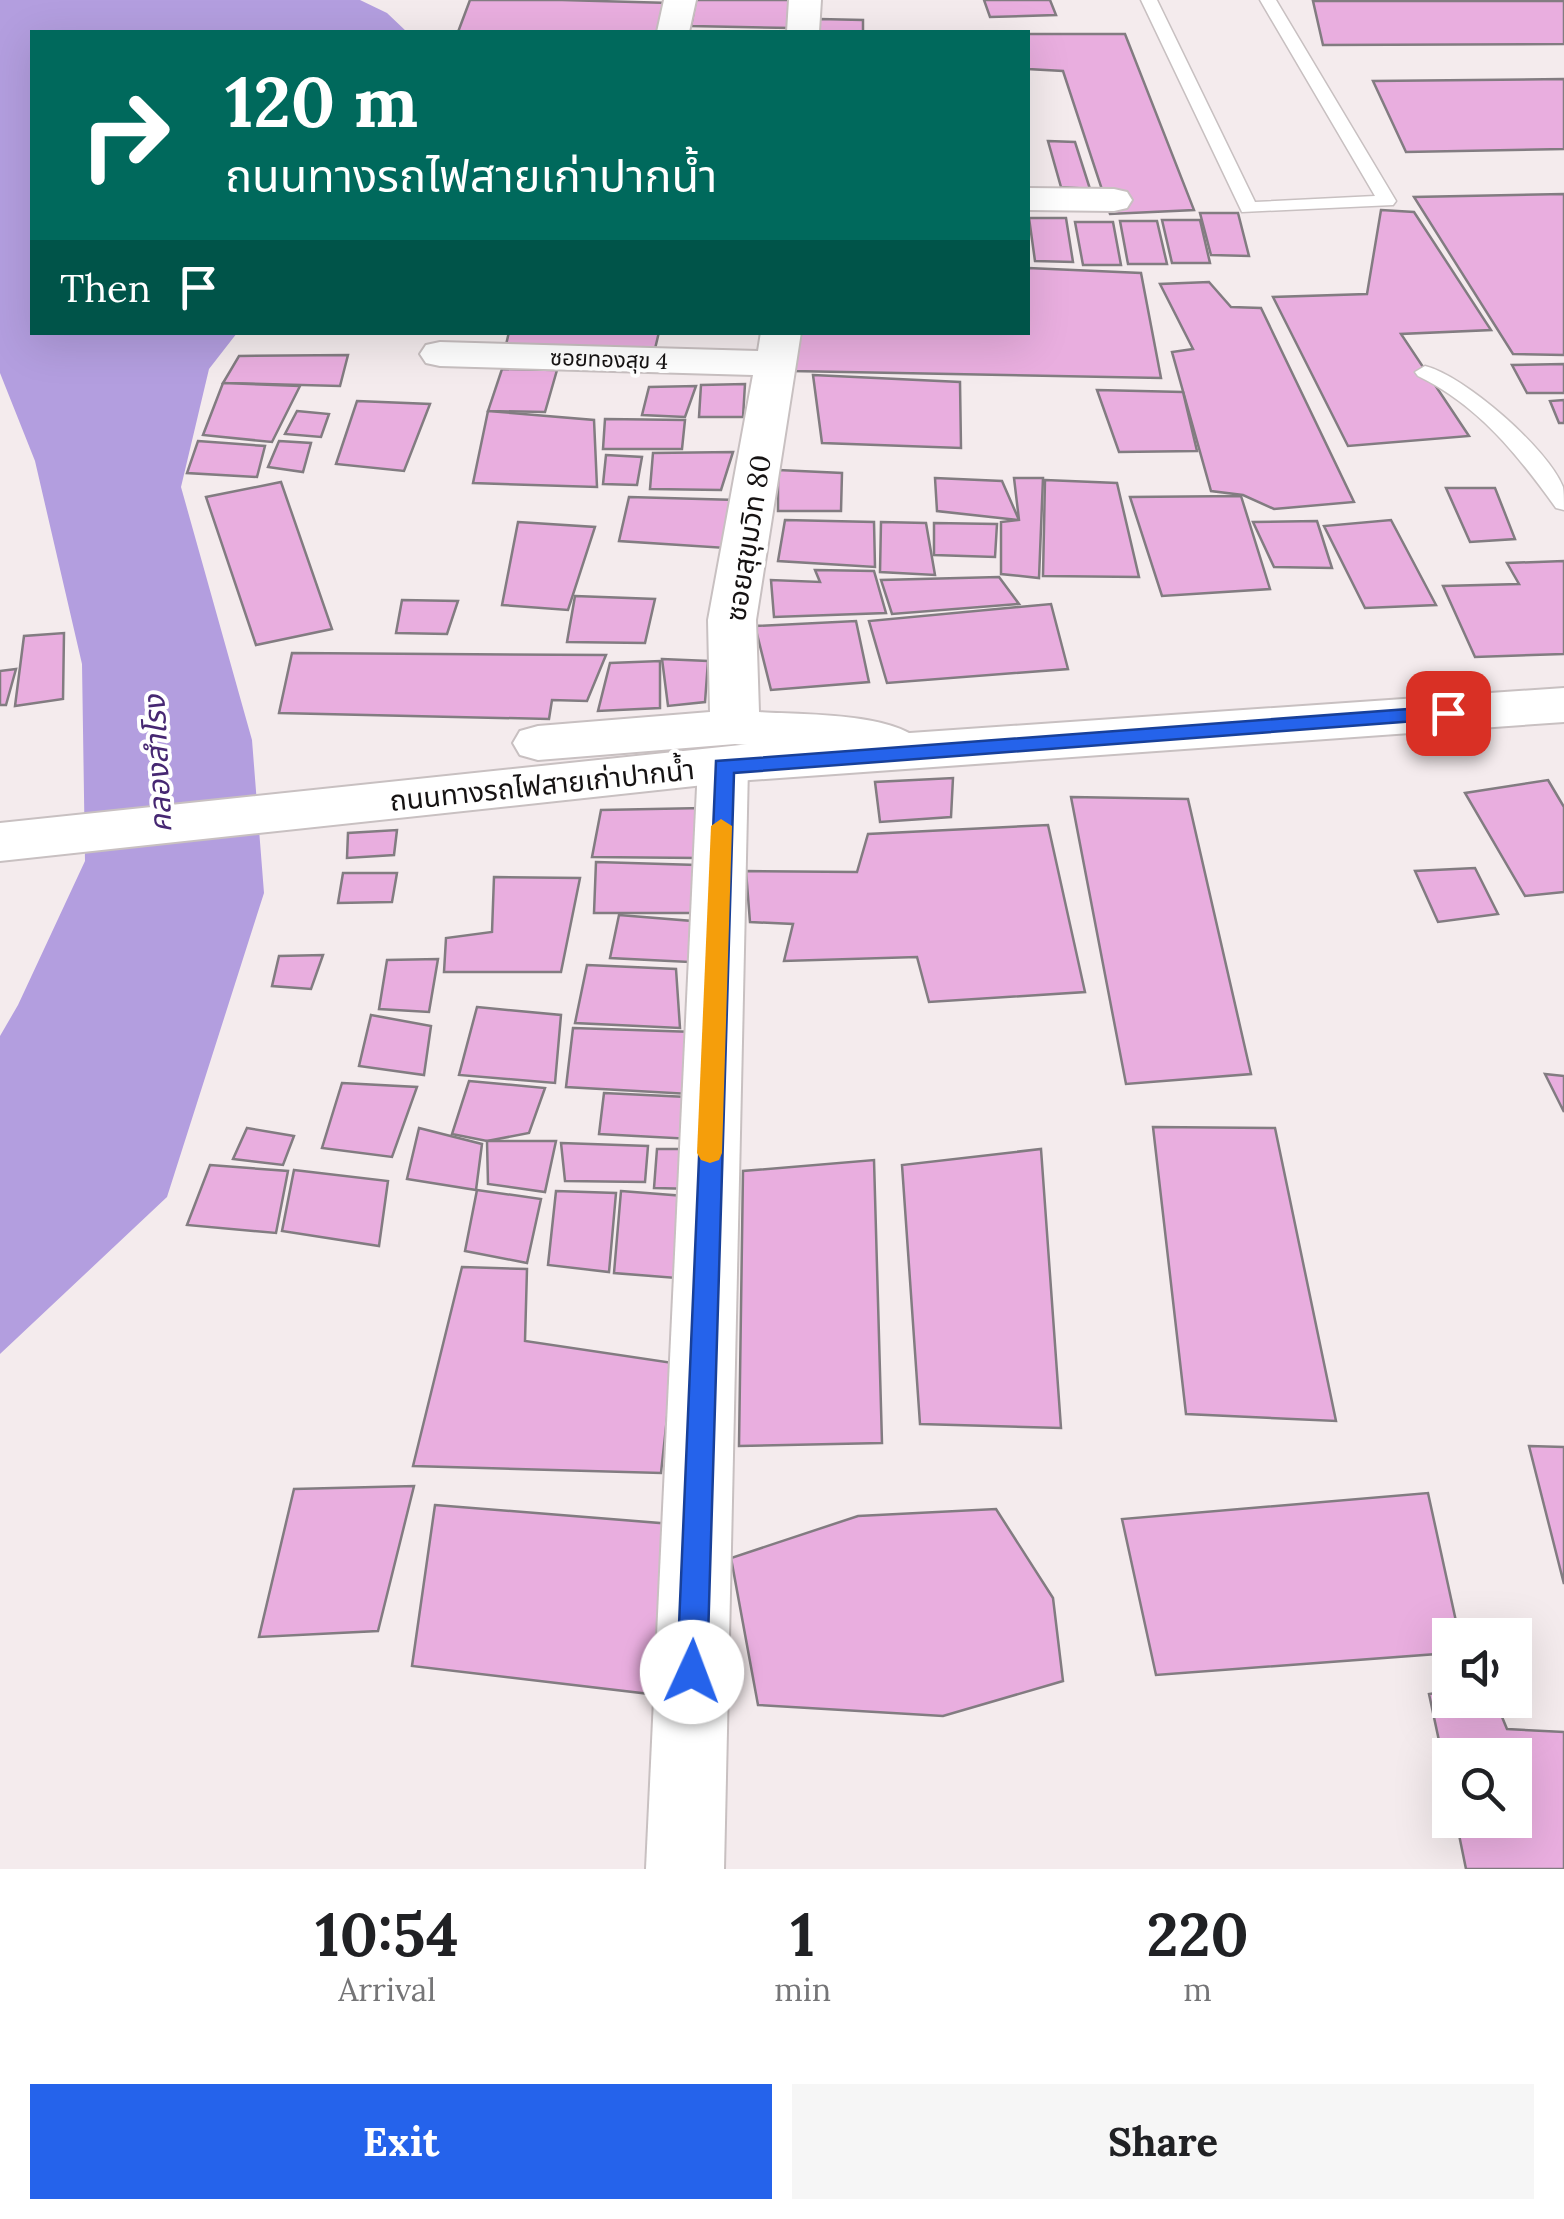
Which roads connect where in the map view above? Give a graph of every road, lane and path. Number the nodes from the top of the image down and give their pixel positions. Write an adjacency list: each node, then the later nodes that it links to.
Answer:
1 (680, 0): 5 (street)
2 (806, 0): 6 (street)
3 (1148, 0): 4 (lane)
4 (1268, 0)
5 (673, 30)
6 (803, 30)
7 (1030, 200): 8 (street)
8 (1114, 200)
9 (780, 348): 10 (street, ซอยทองสุข 4); 15 (street, ซอยสุขุมวิท 80)
10 (440, 354)
11 (1425, 372): 12 (lane)
12 (1564, 504)
13 (1564, 705): 15 (street, ถนนทางรถไฟสายเก่าปากน้ำ)
14 (538, 743): 15 (street)
15 (729, 746): 16 (street, ถนนทางรถไฟสายเก่าปากน้ำ); 17 (street, ซอยสุขุมวิท 80)
16 (24, 840)
17 (685, 1869)

